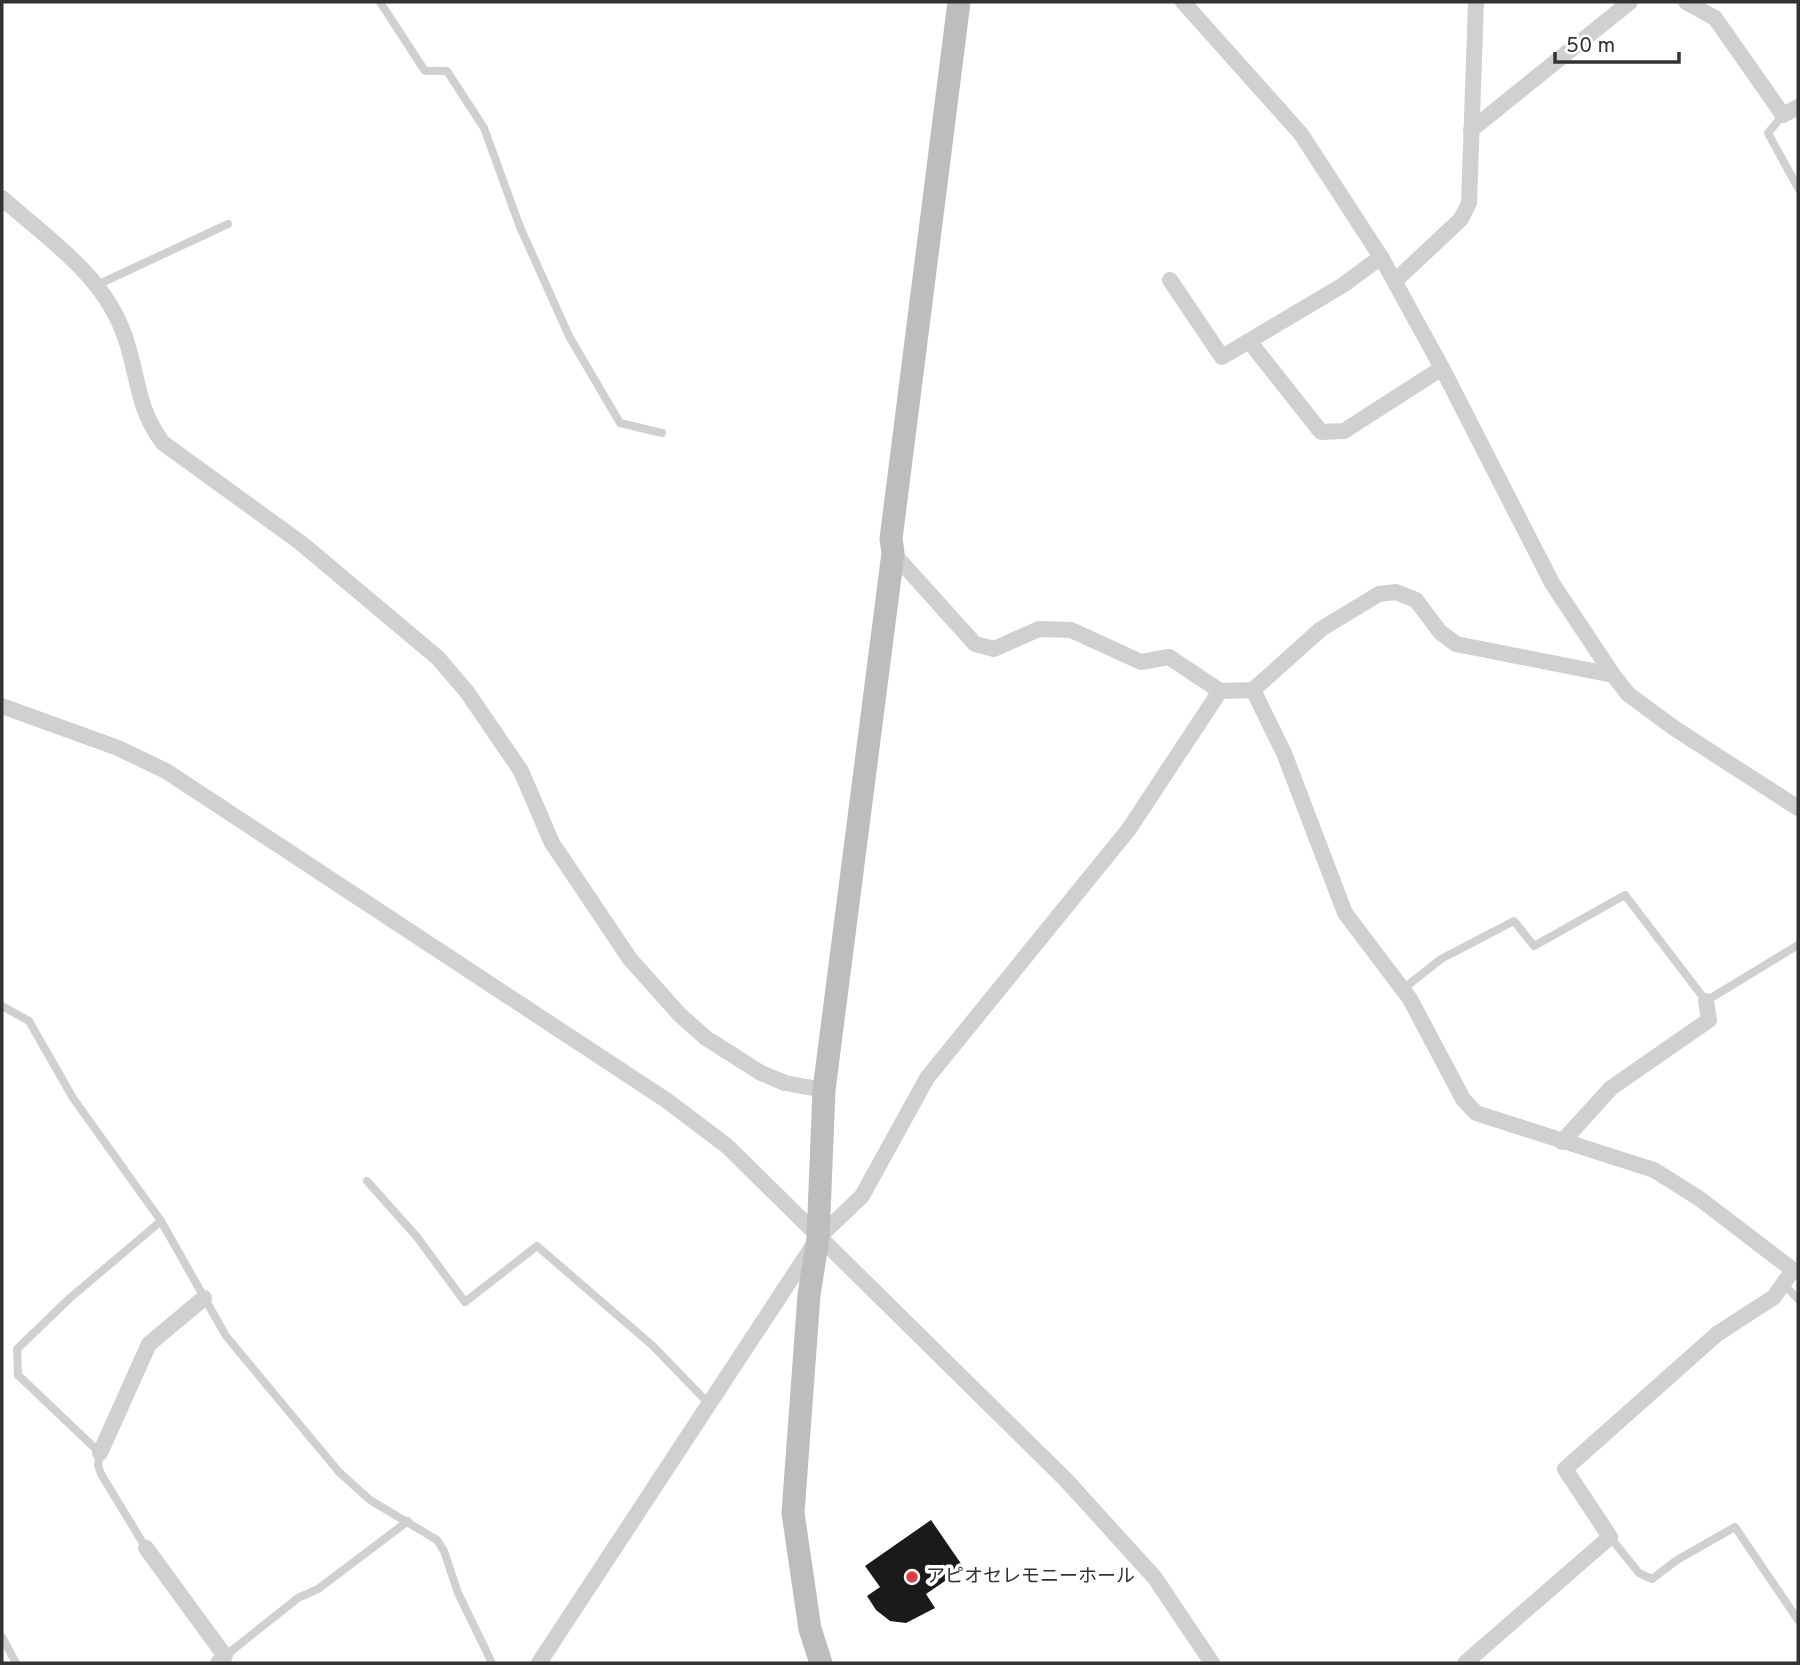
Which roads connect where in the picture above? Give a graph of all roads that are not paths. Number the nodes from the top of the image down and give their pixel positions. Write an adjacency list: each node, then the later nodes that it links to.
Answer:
1 (380, 2): 19 (lane)
2 (958, 2): 20 (street)
3 (1182, 2): 13 (street)
4 (1476, 2): 9 (street)
5 (1630, 2): 9 (street)
6 (1686, 2): 8 (street)
7 (1798, 107): 8 (street)
8 (1783, 116): 10 (lane)
9 (1471, 130): 15 (street)
10 (1798, 188)
11 (2, 198): 16 (street)
12 (228, 224): 16 (lane)
13 (1381, 257): 15 (street); 17 (street)
14 (1170, 280): 17 (street)
15 (1395, 281): 18 (street)
16 (97, 285): 30 (street)
17 (1248, 341): 18 (street)
18 (1443, 368): 21 (street)
19 (662, 433)
20 (893, 553): 23 (street); 30 (street)
21 (1613, 675): 22 (street); 25 (street)
22 (1253, 690): 23 (street); 27 (street)
23 (1220, 691): 34 (street)
24 (2, 706): 34 (street)
25 (1798, 808)
26 (1798, 945): 28 (lane)
27 (1402, 989): 28 (lane); 31 (street)
28 (1706, 1001): 31 (street)
29 (2, 1006): 33 (lane)
30 (824, 1090): 34 (street)
31 (1562, 1142): 35 (street)
32 (367, 1181): 39 (lane)
33 (161, 1222): 37 (lane); 40 (lane)
34 (818, 1238): 39 (street); 50 (street); 51 (street)
35 (1796, 1270): 36 (street)
36 (1784, 1285): 38 (lane); 42 (street)
37 (204, 1298): 40 (street); 41 (lane)
38 (1798, 1299)
39 (710, 1405): 49 (street)
40 (100, 1453): 43 (lane)
41 (408, 1521): 46 (lane); 48 (lane)
42 (1610, 1536): 44 (lane); 52 (street)
43 (146, 1548): 46 (street)
44 (1798, 1620)
45 (2, 1637): 47 (lane)
46 (221, 1661)
47 (16, 1663)
48 (492, 1663)
49 (539, 1663)
50 (821, 1663)
51 (1213, 1663)
52 (1465, 1663)

